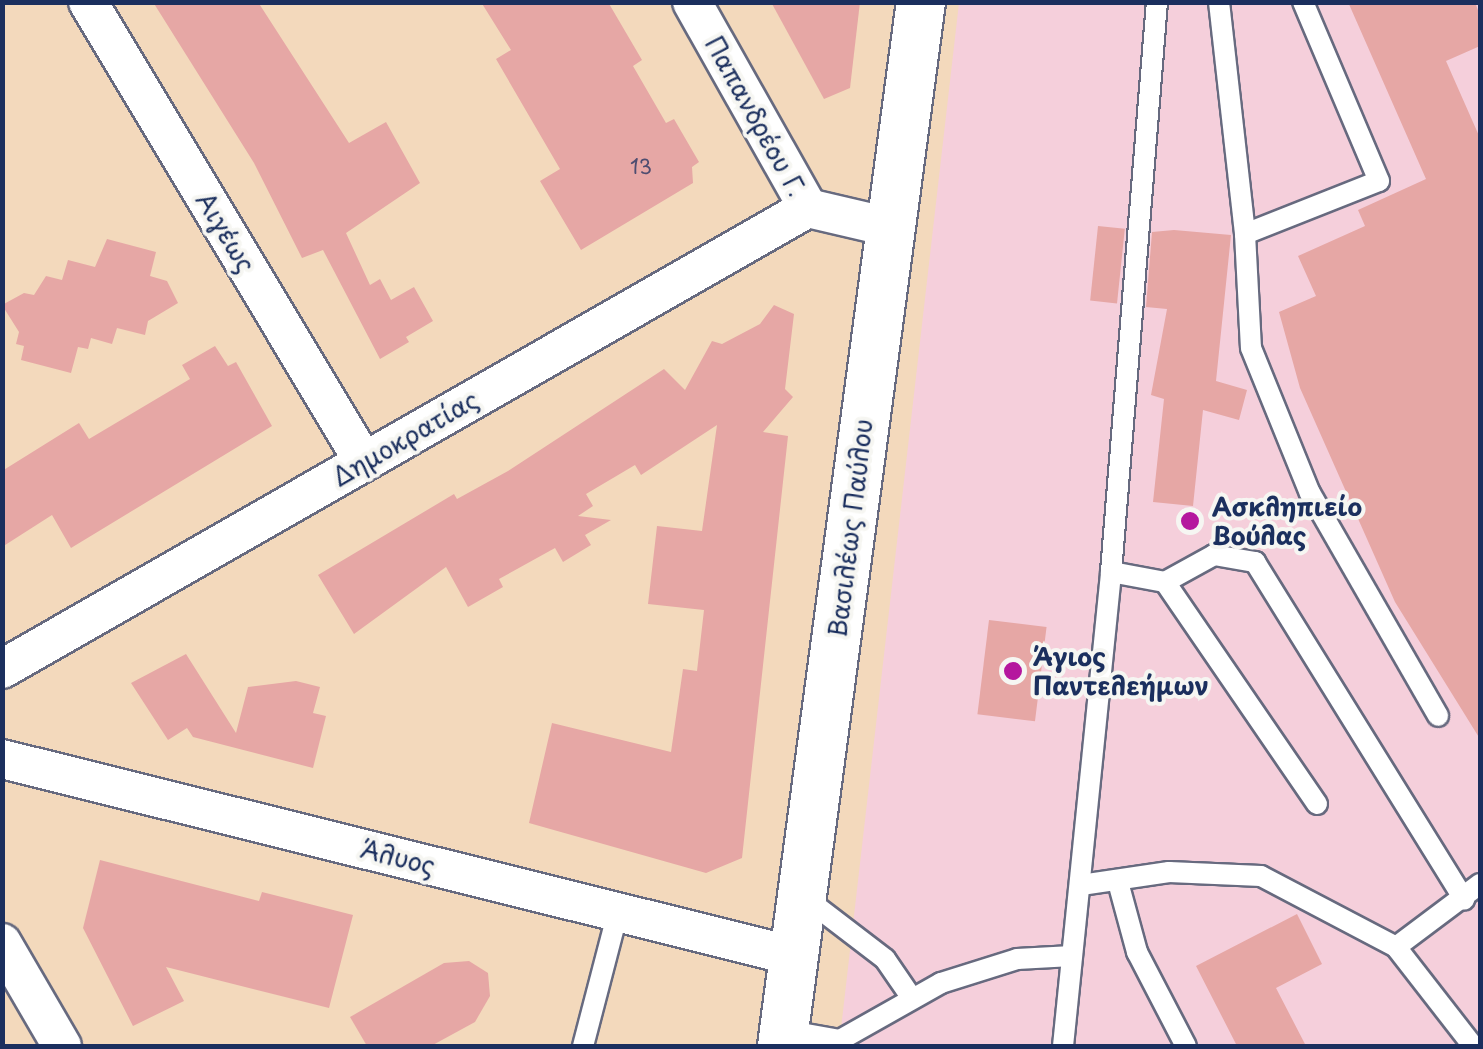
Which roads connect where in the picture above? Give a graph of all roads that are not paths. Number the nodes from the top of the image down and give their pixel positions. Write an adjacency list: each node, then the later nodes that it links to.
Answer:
1 (88, 2): 10 (street, Αιγέως)
2 (692, 2): 7 (street, Παπανδρέου Γ.)
3 (921, 2): 8 (street, Βασιλέως Παύλου)
4 (1157, 2): 11 (lane)
5 (1219, 2): 9 (lane)
6 (1303, 2): 9 (lane)
7 (808, 208): 8 (street, Παπανδρέου Γ.); 10 (street, Δημοκρατίας)
8 (889, 227): 20 (street, Βασιλέως Παύλου)
9 (1246, 234): 14 (lane)
10 (364, 462): 13 (street, Δημοκρατίας)
11 (1111, 572): 12 (lane); 18 (lane)
12 (1165, 582): 16 (lane); 21 (lane)
13 (2, 670)
14 (1438, 716)
15 (2, 759): 22 (street, Άλυος)
16 (1318, 804)
17 (1118, 882): 18 (lane); 24 (lane); 32 (lane)
18 (1081, 884): 26 (lane)
19 (1480, 884): 21 (lane)
20 (802, 896): 25 (street, Βασιλέως Παύλου); 27 (lane)
21 (1464, 899): 24 (lane)
22 (618, 912): 25 (street, Άλυος); 30 (lane)
23 (2, 944): 29 (street)
24 (1396, 948): 33 (lane)
25 (794, 956): 28 (street, Βασιλέως Παύλου)
26 (1072, 956): 27 (lane); 31 (lane)
27 (911, 997): 28 (lane)
28 (778, 1041)
29 (62, 1046)
30 (583, 1046)
31 (1062, 1046)
32 (1186, 1046)
33 (1473, 1046)

